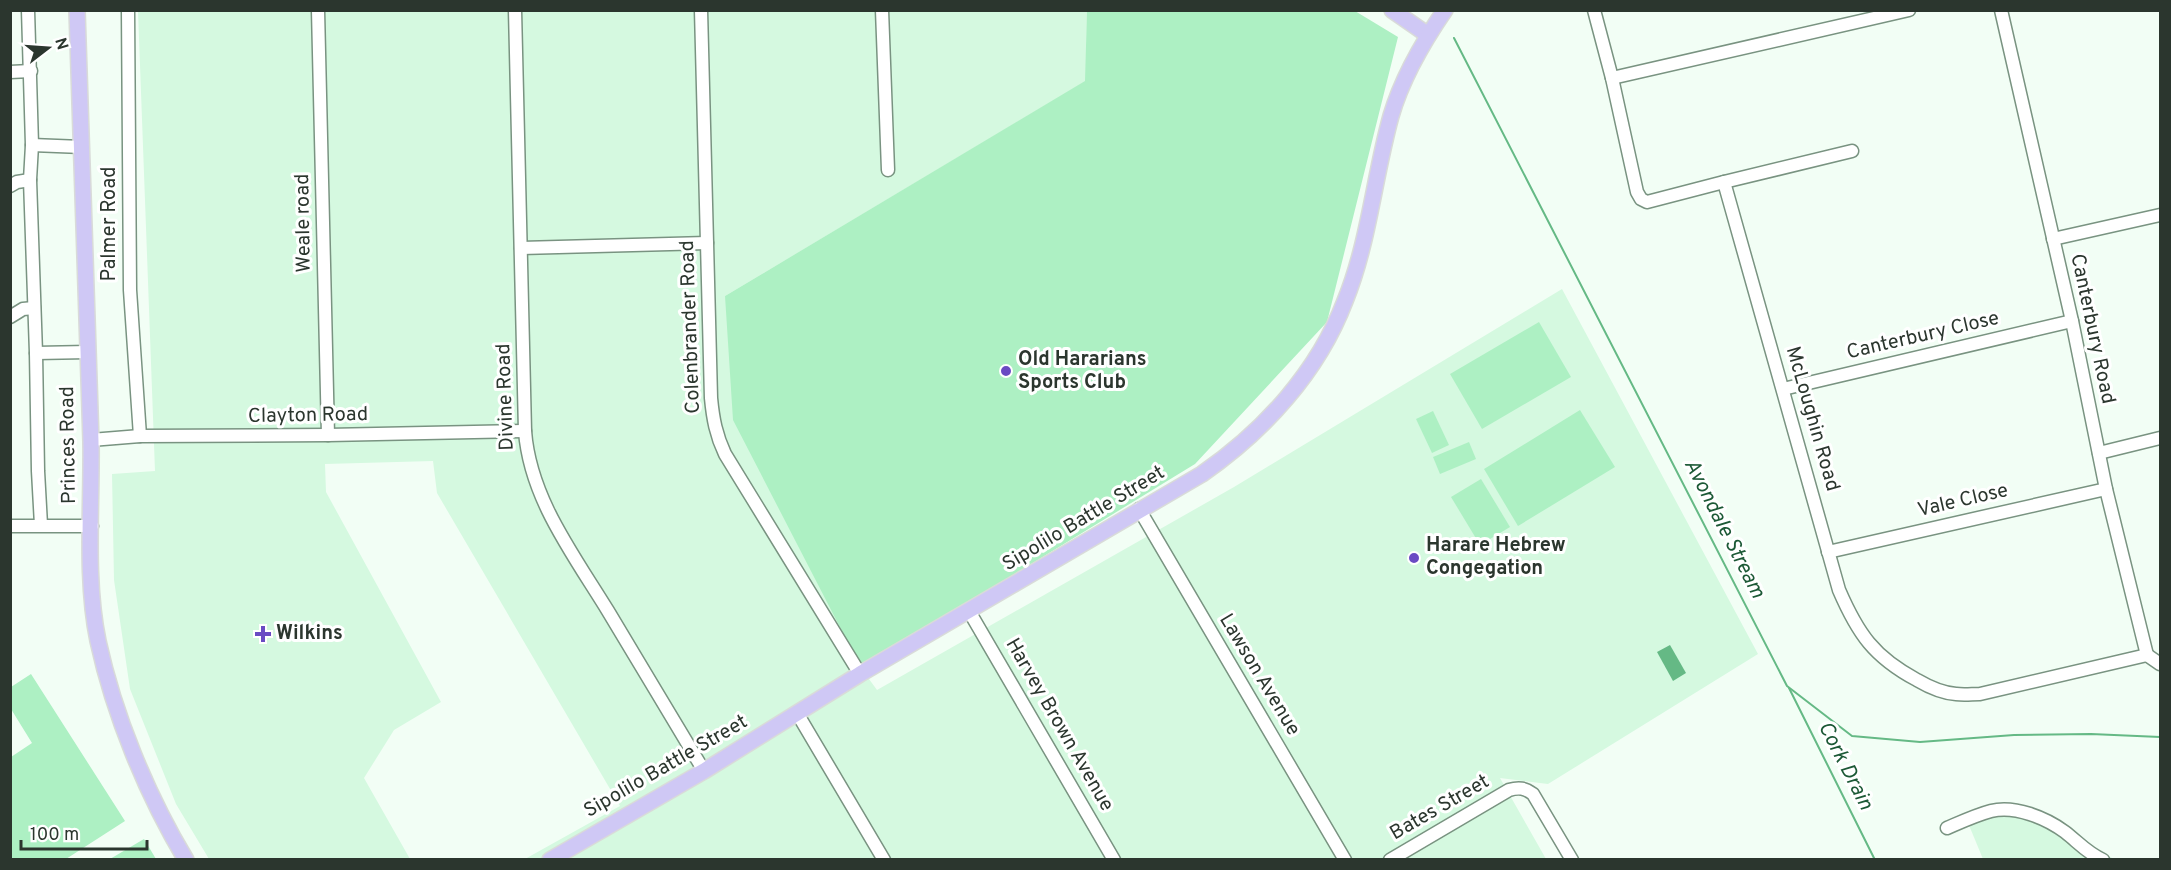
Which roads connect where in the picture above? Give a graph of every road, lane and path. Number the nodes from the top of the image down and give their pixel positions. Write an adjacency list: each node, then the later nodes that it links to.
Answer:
1 (28, 10): 14 (street)
2 (77, 10): 18 (main road, Princes Road)
3 (128, 10): 36 (street, Palmer Road)
4 (318, 10): 35 (street, Weale road)
5 (515, 10): 27 (street, Divine Road)
6 (701, 10): 26 (street, Colenbrander Road)
7 (882, 10): 20 (street)
8 (1392, 10): 13 (main road)
9 (1445, 10): 13 (main road, Sipolilo Battle Street)
10 (1593, 10): 16 (street)
11 (1909, 10): 16 (street)
12 (2001, 10): 25 (street, Canterbury Road)
13 (1428, 34): 41 (main road, Sipolilo Battle Street)
14 (31, 71): 15 (street); 17 (street)
15 (10, 72)
16 (1612, 78): 22 (street)
17 (32, 146): 18 (street); 21 (street)
18 (82, 147): 31 (main road, Princes Road)
19 (1852, 151): 22 (street)
20 (888, 170)
21 (30, 180): 23 (street); 28 (street)
22 (1724, 182): 33 (street, McLoughin Road)
23 (10, 186)
24 (2160, 216): 25 (street)
25 (2053, 239): 30 (street, Canterbury Road)
26 (707, 243): 27 (street); 49 (street, Colenbrander Road)
27 (521, 248): 34 (street, Divine Road)
28 (34, 308): 29 (street); 32 (street)
29 (10, 317)
30 (2072, 321): 33 (street, Canterbury Close); 39 (street, Canterbury Road)
31 (88, 352): 32 (street); 38 (main road, Princes Road)
32 (36, 353): 42 (street)
33 (1783, 389): 45 (street, McLoughin Road)
34 (525, 431): 35 (street, Clayton Road); 51 (street, Divine Road)
35 (328, 435): 36 (street, Clayton Road)
36 (140, 436): 38 (street, Clayton Road)
37 (2160, 438): 39 (street)
38 (91, 440): 44 (main road, Princes Road)
39 (2099, 453): 40 (street, Canterbury Road)
40 (2106, 489): 45 (street, Vale Close); 47 (street, Canterbury Road)
41 (1139, 509): 46 (main road, Sipolilo Battle Street); 57 (street, Lawson Avenue)
42 (41, 525): 43 (street); 44 (street)
43 (10, 526)
44 (92, 526): 53 (main road, Princes Road)
45 (1828, 552): 47 (street, McLoughin Road)
46 (969, 611): 49 (main road, Sipolilo Battle Street); 56 (street, Harvey Brown Avenue)
47 (2147, 655): 48 (street)
48 (2160, 664)
49 (860, 674): 50 (main road, Sipolilo Battle Street)
50 (797, 713): 51 (main road, Sipolilo Battle Street); 55 (street)
51 (704, 771): 54 (main road, Sipolilo Battle Street)
52 (1947, 828): 60 (street)
53 (186, 860)
54 (550, 860)
55 (884, 860)
56 (1114, 860)
57 (1346, 860)
58 (1390, 860): 59 (street, Bates Street)
59 (1572, 860)
60 (2103, 860)

